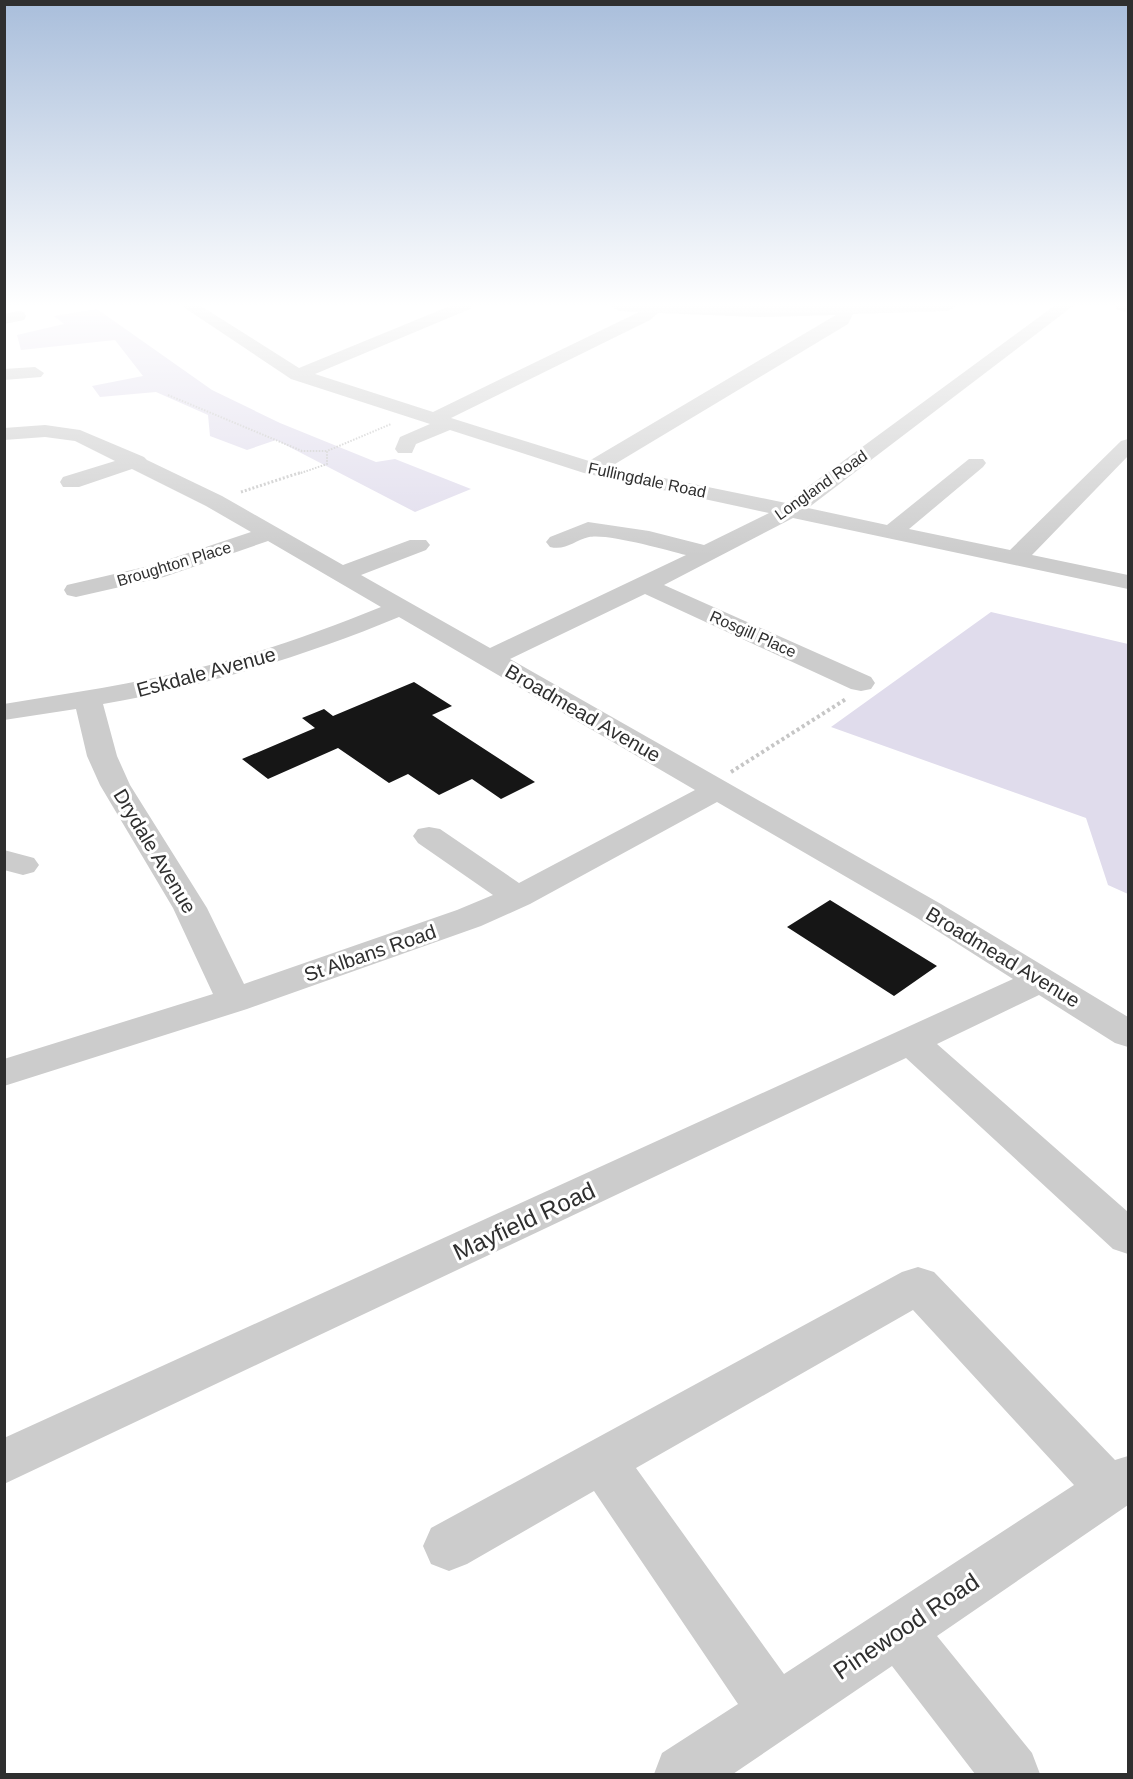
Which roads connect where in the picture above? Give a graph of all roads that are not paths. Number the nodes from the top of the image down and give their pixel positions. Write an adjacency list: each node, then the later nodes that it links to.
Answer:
1 (341, 389): 5 (street, Fullingdale Road)
2 (494, 389): 5 (street)
3 (726, 389): 11 (street)
4 (954, 389): 13 (street, Longland Road)
5 (433, 419): 8 (street); 11 (street, Fullingdale Road)
6 (13, 433): 9 (street, Broadmead Avenue)
7 (1128, 445): 19 (street)
8 (405, 449)
9 (137, 461): 12 (street); 15 (street, Broadmead Avenue)
10 (976, 463): 14 (street)
11 (591, 469): 13 (street, Fullingdale Road)
12 (71, 482)
13 (790, 511): 14 (street, Fullingdale Road); 18 (street, Longland Road)
14 (892, 532): 19 (street, Fullingdale Road)
15 (270, 533): 20 (street, Broadmead Avenue); 23 (street, Broughton Place)
16 (558, 542): 18 (street)
17 (418, 545): 20 (street)
18 (706, 553): 22 (street, Longland Road)
19 (1015, 558): 21 (street, Fullingdale Road)
20 (341, 574): 24 (street, Broadmead Avenue)
21 (1128, 582)
22 (645, 585): 25 (street, Longland Road); 26 (street, Rosgill Place)
23 (76, 590)
24 (400, 608): 25 (street, Broadmead Avenue); 27 (street, Eskdale Avenue)
25 (489, 659): 29 (street, Broadmead Avenue)
26 (861, 683)
27 (88, 699): 28 (street, Eskdale Avenue); 33 (street, Drydale Avenue)
28 (4, 712)
29 (713, 788): 31 (street, St Albans Road); 32 (street, Broadmead Avenue)
30 (429, 836): 31 (street)
31 (518, 897): 33 (street, St Albans Road)
32 (1043, 979): 34 (street, Broadmead Avenue); 35 (street, Mayfield Road)
33 (234, 1000): 36 (street, St Albans Road)
34 (1128, 1034)
35 (911, 1042): 37 (street); 38 (street, Mayfield Road)
36 (4, 1073)
37 (1128, 1237)
38 (4, 1462)
39 (603, 1462): 40 (street); 41 (street); 43 (street)
40 (1119, 1483): 42 (street, Pinewood Road)
41 (449, 1546)
42 (898, 1630): 43 (street, Pinewood Road); 45 (street)
43 (777, 1713): 44 (street, Pinewood Road)
44 (683, 1774)
45 (1011, 1774)

